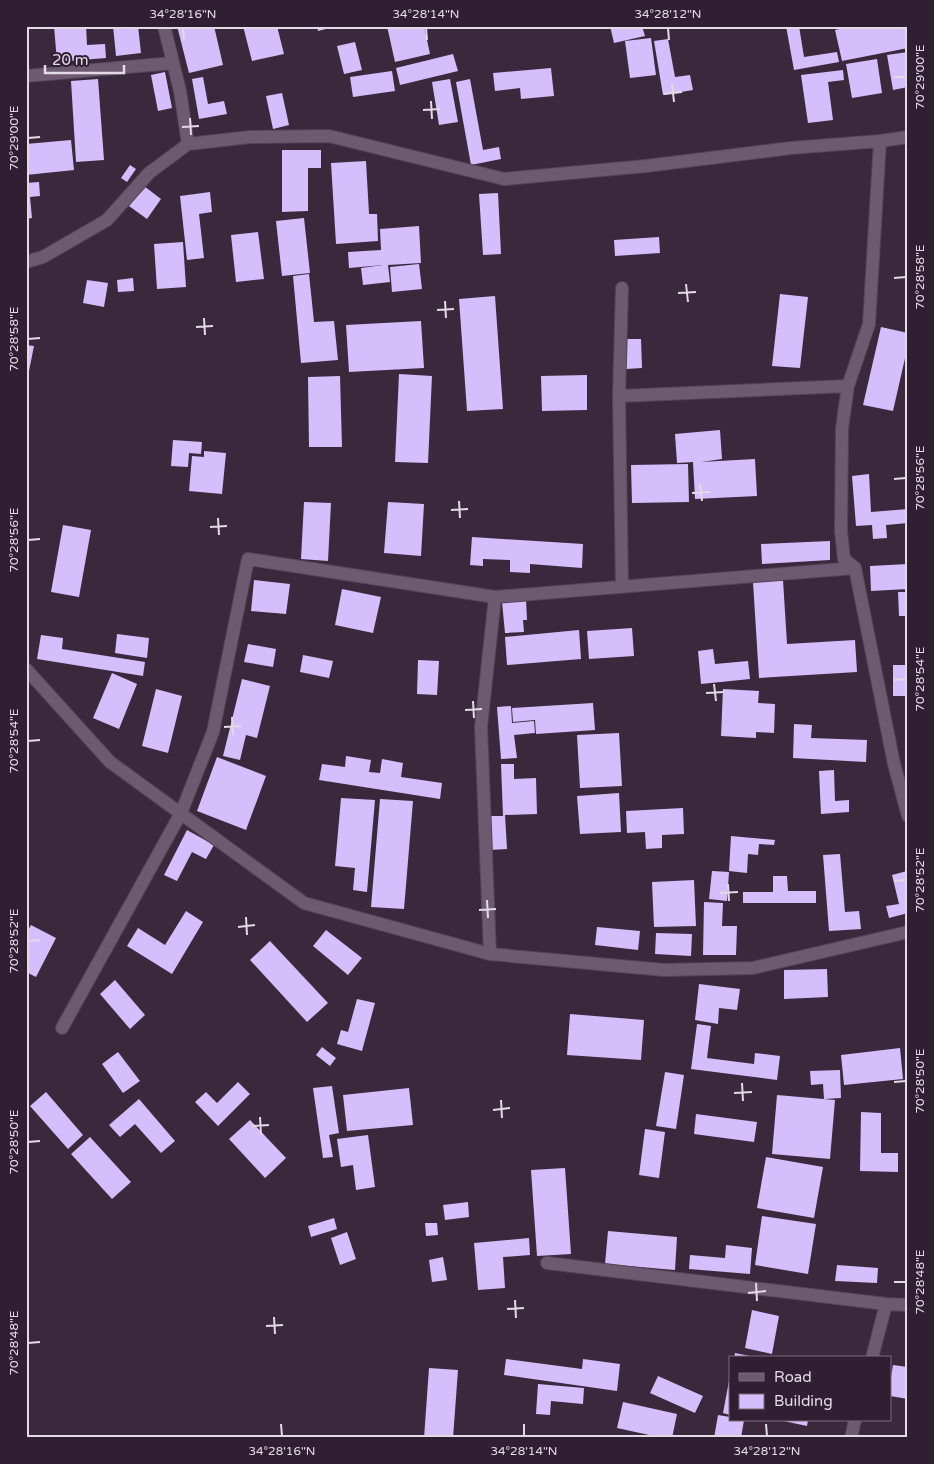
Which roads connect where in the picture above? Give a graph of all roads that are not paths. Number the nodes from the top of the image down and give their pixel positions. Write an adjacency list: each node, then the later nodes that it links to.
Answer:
1 (164, 26): 2 (street)
2 (173, 63): 3 (street); 6 (street)
3 (26, 76)
4 (908, 137): 5 (street)
5 (880, 142): 6 (street); 9 (street)
6 (188, 144): 7 (street)
7 (26, 262)
8 (622, 288): 10 (street)
9 (848, 386): 10 (street); 11 (street)
10 (619, 396): 12 (street)
11 (854, 568): 12 (street); 16 (street)
12 (622, 586): 13 (street)
13 (495, 597): 15 (street); 18 (street)
14 (26, 669): 15 (street)
15 (181, 813): 18 (street); 19 (street)
16 (908, 816)
17 (908, 932): 18 (street)
18 (490, 954)
19 (62, 1028)
20 (547, 1263): 21 (street)
21 (886, 1304): 22 (street); 23 (street)
22 (908, 1305)
23 (873, 1356)
24 (855, 1422): 25 (street)
25 (851, 1438)

